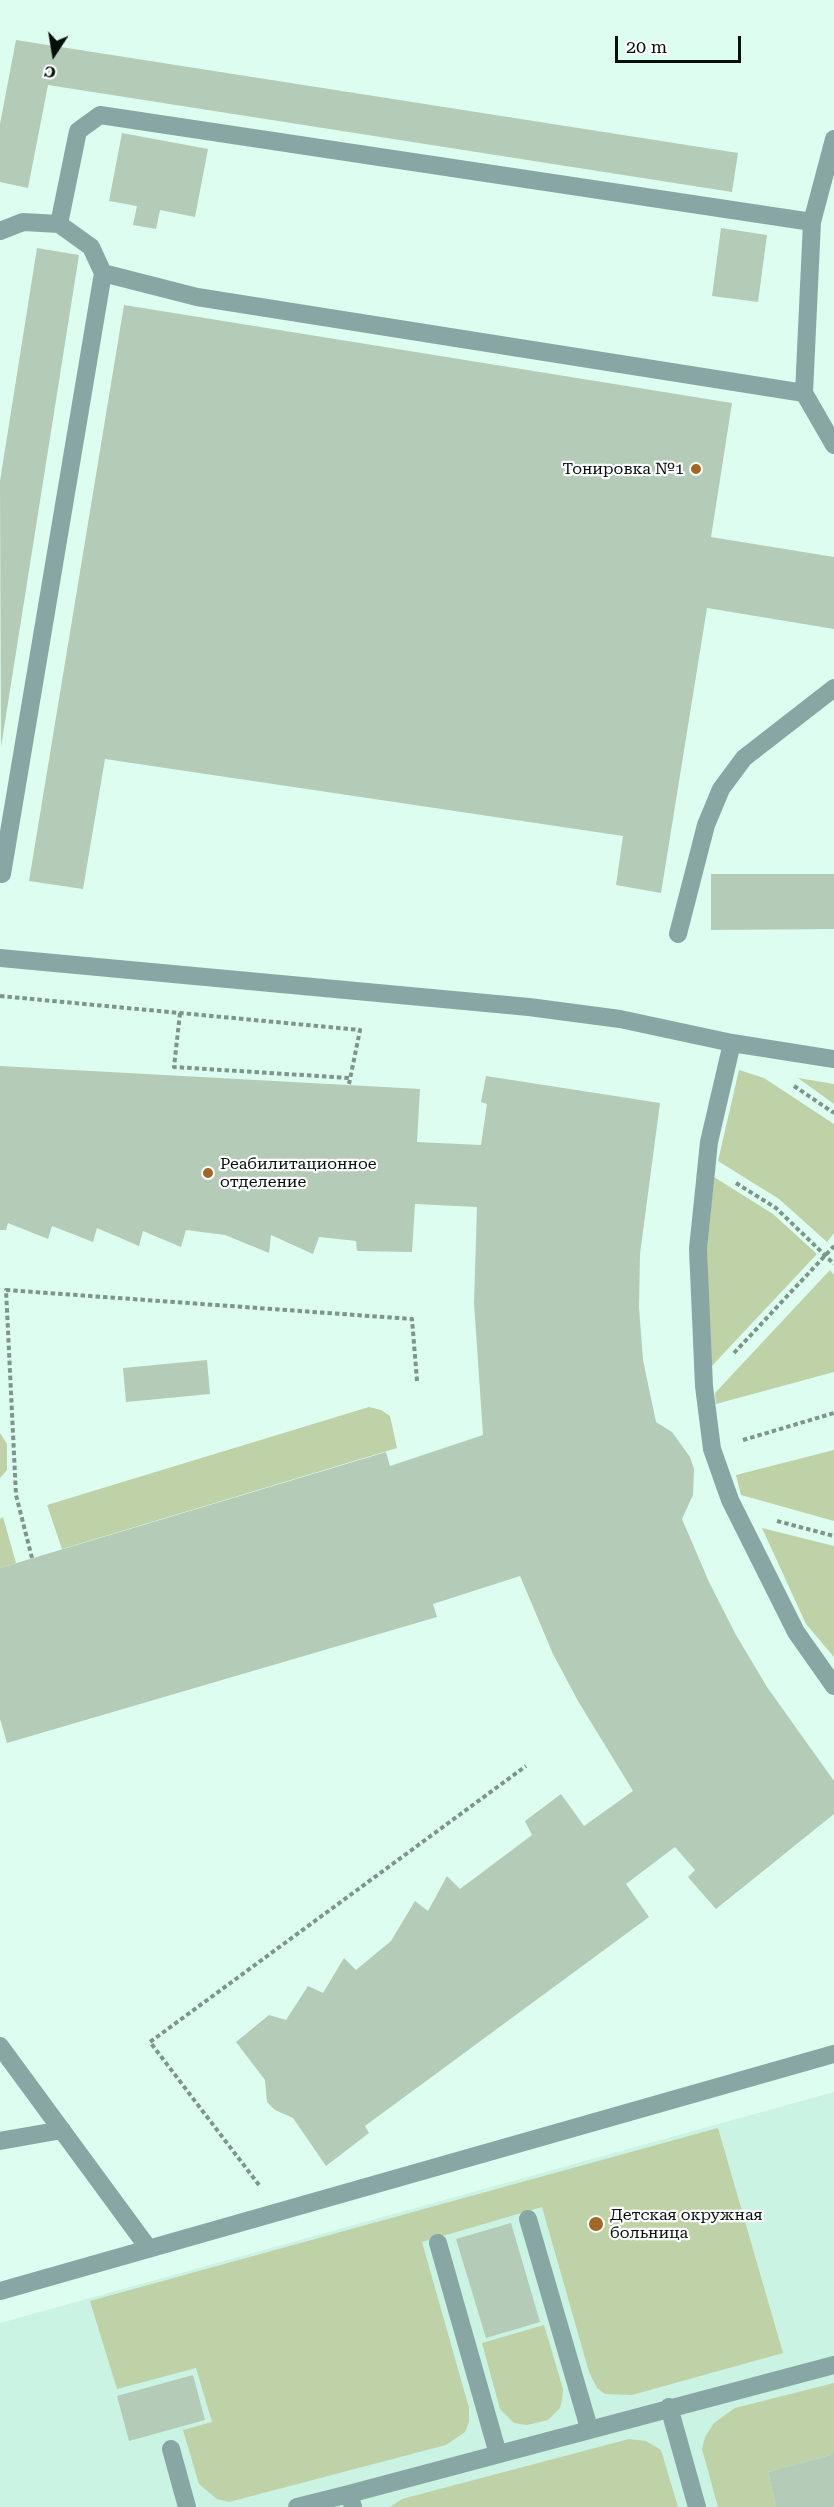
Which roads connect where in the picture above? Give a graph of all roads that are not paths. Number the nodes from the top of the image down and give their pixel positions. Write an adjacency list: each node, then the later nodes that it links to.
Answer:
1 (834, 139): 2 (lane)
2 (812, 222): 3 (lane); 6 (lane)
3 (59, 224): 4 (lane); 5 (lane)
4 (0, 231)
5 (103, 273): 6 (lane); 9 (lane)
6 (804, 393): 7 (lane)
7 (834, 445)
8 (834, 688): 10 (lane)
9 (2, 874)
10 (678, 934)
11 (0, 958): 12 (lane)
12 (732, 1043): 13 (lane); 14 (lane)
13 (834, 1059)
14 (834, 1686)
15 (0, 2046): 17 (lane)
16 (834, 2054): 21 (lane)
17 (62, 2130): 18 (lane); 21 (lane)
18 (0, 2141)
19 (528, 2219): 25 (lane)
20 (438, 2243): 27 (lane)
21 (149, 2249): 22 (lane)
22 (0, 2291)
23 (834, 2365): 24 (lane)
24 (669, 2407): 25 (lane); 31 (lane)
25 (589, 2428): 27 (lane)
26 (171, 2449): 29 (lane)
27 (498, 2454): 28 (lane)
28 (351, 2500): 30 (lane)
29 (187, 2507)
30 (297, 2507)
31 (698, 2507)

